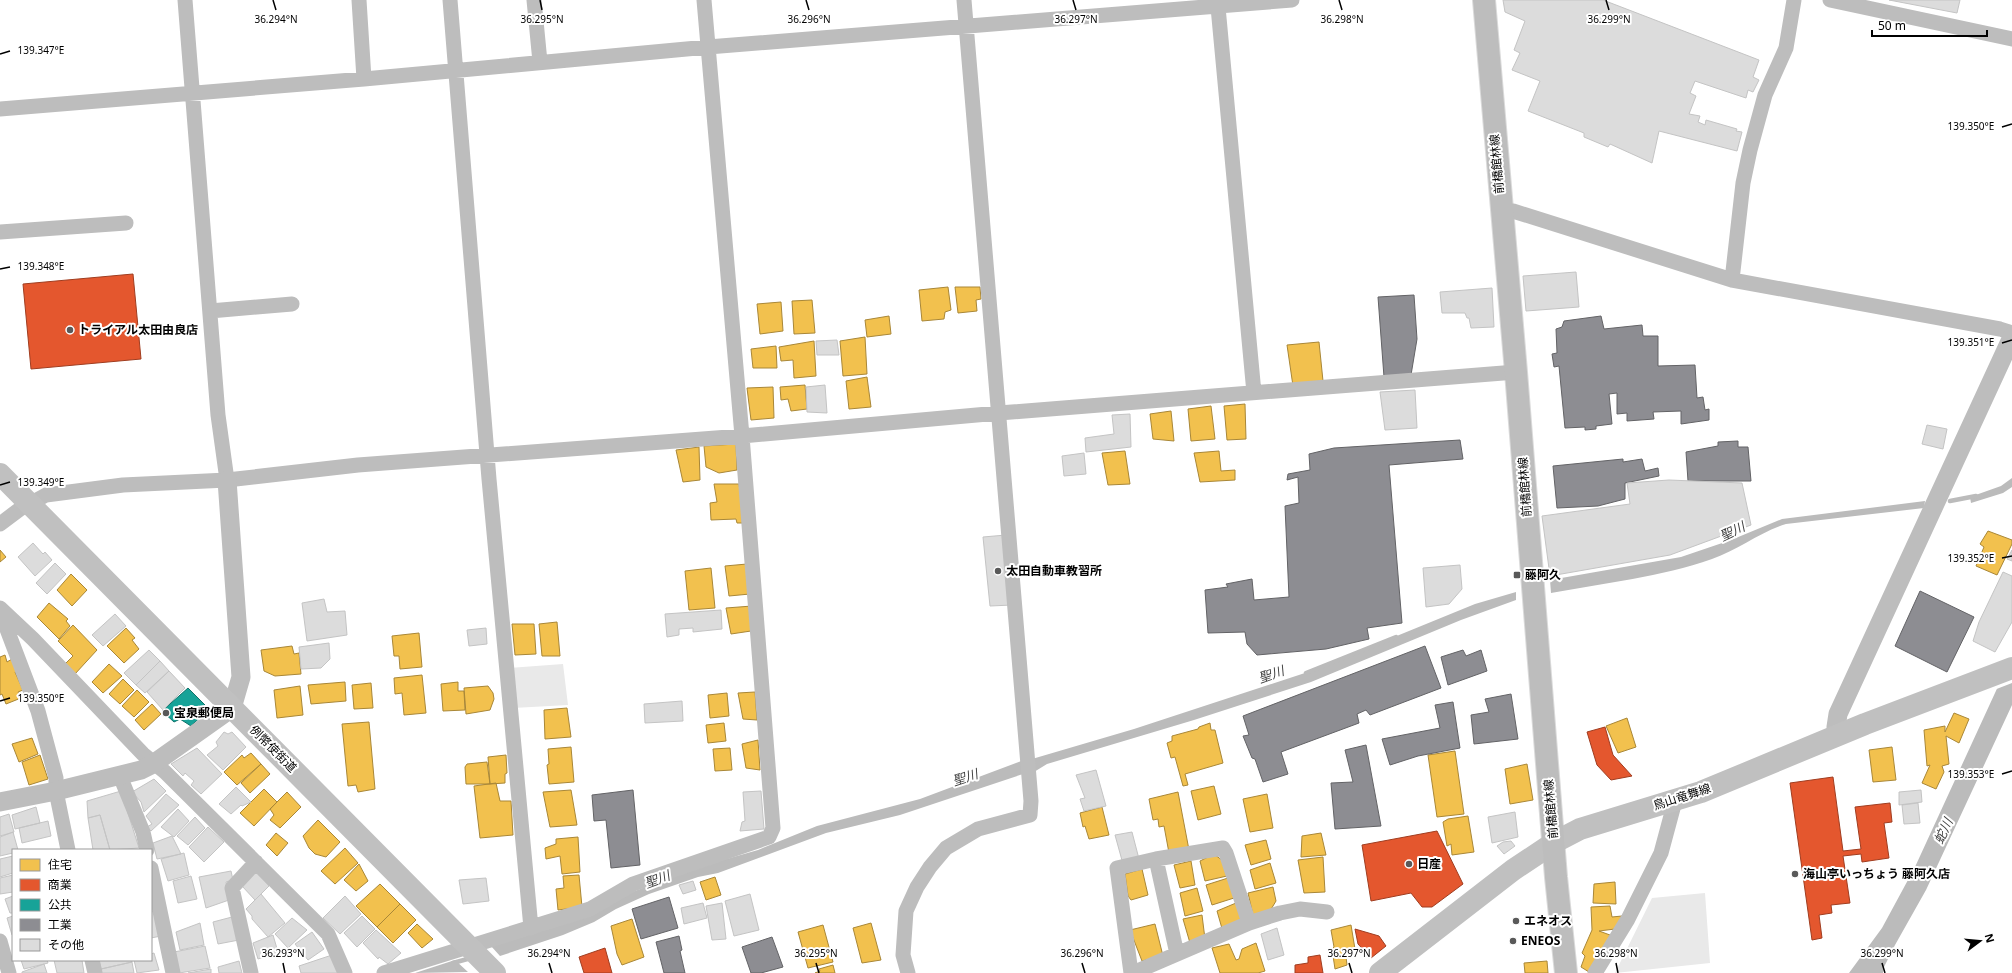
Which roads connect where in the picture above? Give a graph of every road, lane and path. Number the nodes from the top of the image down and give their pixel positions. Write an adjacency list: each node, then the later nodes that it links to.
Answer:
1 (185, 0): 18 (street)
2 (359, 0): 17 (street)
3 (450, 0): 16 (street)
4 (534, 0): 15 (street)
5 (704, 0): 14 (street)
6 (964, 0): 12 (street)
7 (1292, 0): 11 (street)
8 (1484, 0): 20 (main road, 前橋館林線)
9 (1794, 0): 23 (street)
10 (1830, 0): 13 (street)
11 (1218, 7): 12 (street); 29 (street)
12 (967, 27): 14 (street); 30 (street)
13 (2012, 39)
14 (708, 47): 15 (street); 31 (street)
15 (540, 62): 16 (street)
16 (457, 71): 17 (street); 32 (street)
17 (364, 79): 18 (street)
18 (192, 92): 19 (street); 25 (street)
19 (0, 109)
20 (1501, 211): 23 (street); 28 (main road, 前橋館林線)
21 (126, 223): 22 (street)
22 (0, 232)
23 (1732, 280): 26 (street)
24 (292, 304): 25 (street)
25 (210, 311): 34 (street)
26 (2012, 333)
27 (2012, 337): 40 (street)
28 (1516, 372): 29 (street); 46 (main road, 前橋館林線)
29 (1254, 393): 30 (street)
30 (998, 413): 31 (street); 65 (street)
31 (742, 436): 32 (street); 54 (street)
32 (487, 455): 34 (street); 54 (street)
33 (0, 474): 35 (main road, 例幣使街道)
34 (227, 480): 35 (street); 39 (street)
35 (29, 504): 36 (street); 39 (main road, 例幣使街道)
36 (0, 524)
37 (0, 609): 41 (street); 43 (street)
38 (2004, 670): 40 (main road, 鳥山竜舞線)
39 (232, 708): 41 (street); 58 (main road, 例幣使街道)
40 (1838, 735): 44 (main road, 鳥山竜舞線)
41 (153, 764): 42 (street); 50 (street)
42 (120, 776): 43 (street); 48 (street)
43 (56, 791): 45 (street); 47 (street)
44 (1675, 801): 46 (main road, 鳥山竜舞線); 69 (street)
45 (0, 802)
46 (1554, 842): 67 (main road, 鳥山竜舞線); 68 (main road, 前橋館林線)
47 (68, 849)
48 (147, 849)
49 (1156, 859): 53 (street); 56 (street); 66 (street)
50 (256, 862): 62 (street); 63 (street)
51 (152, 873): 61 (street)
52 (1327, 912): 53 (street)
53 (1248, 923): 56 (street)
54 (531, 928): 58 (street)
55 (0, 941): 59 (street)
56 (1177, 954): 66 (street)
57 (92, 961): 60 (street)
58 (482, 963): 64 (street)
59 (8, 973)
60 (95, 973)
61 (173, 973)
62 (251, 973)
63 (345, 973)
64 (384, 973)
65 (908, 973)
66 (1132, 973)
67 (1380, 973)
68 (1566, 973)
69 (1595, 973)

